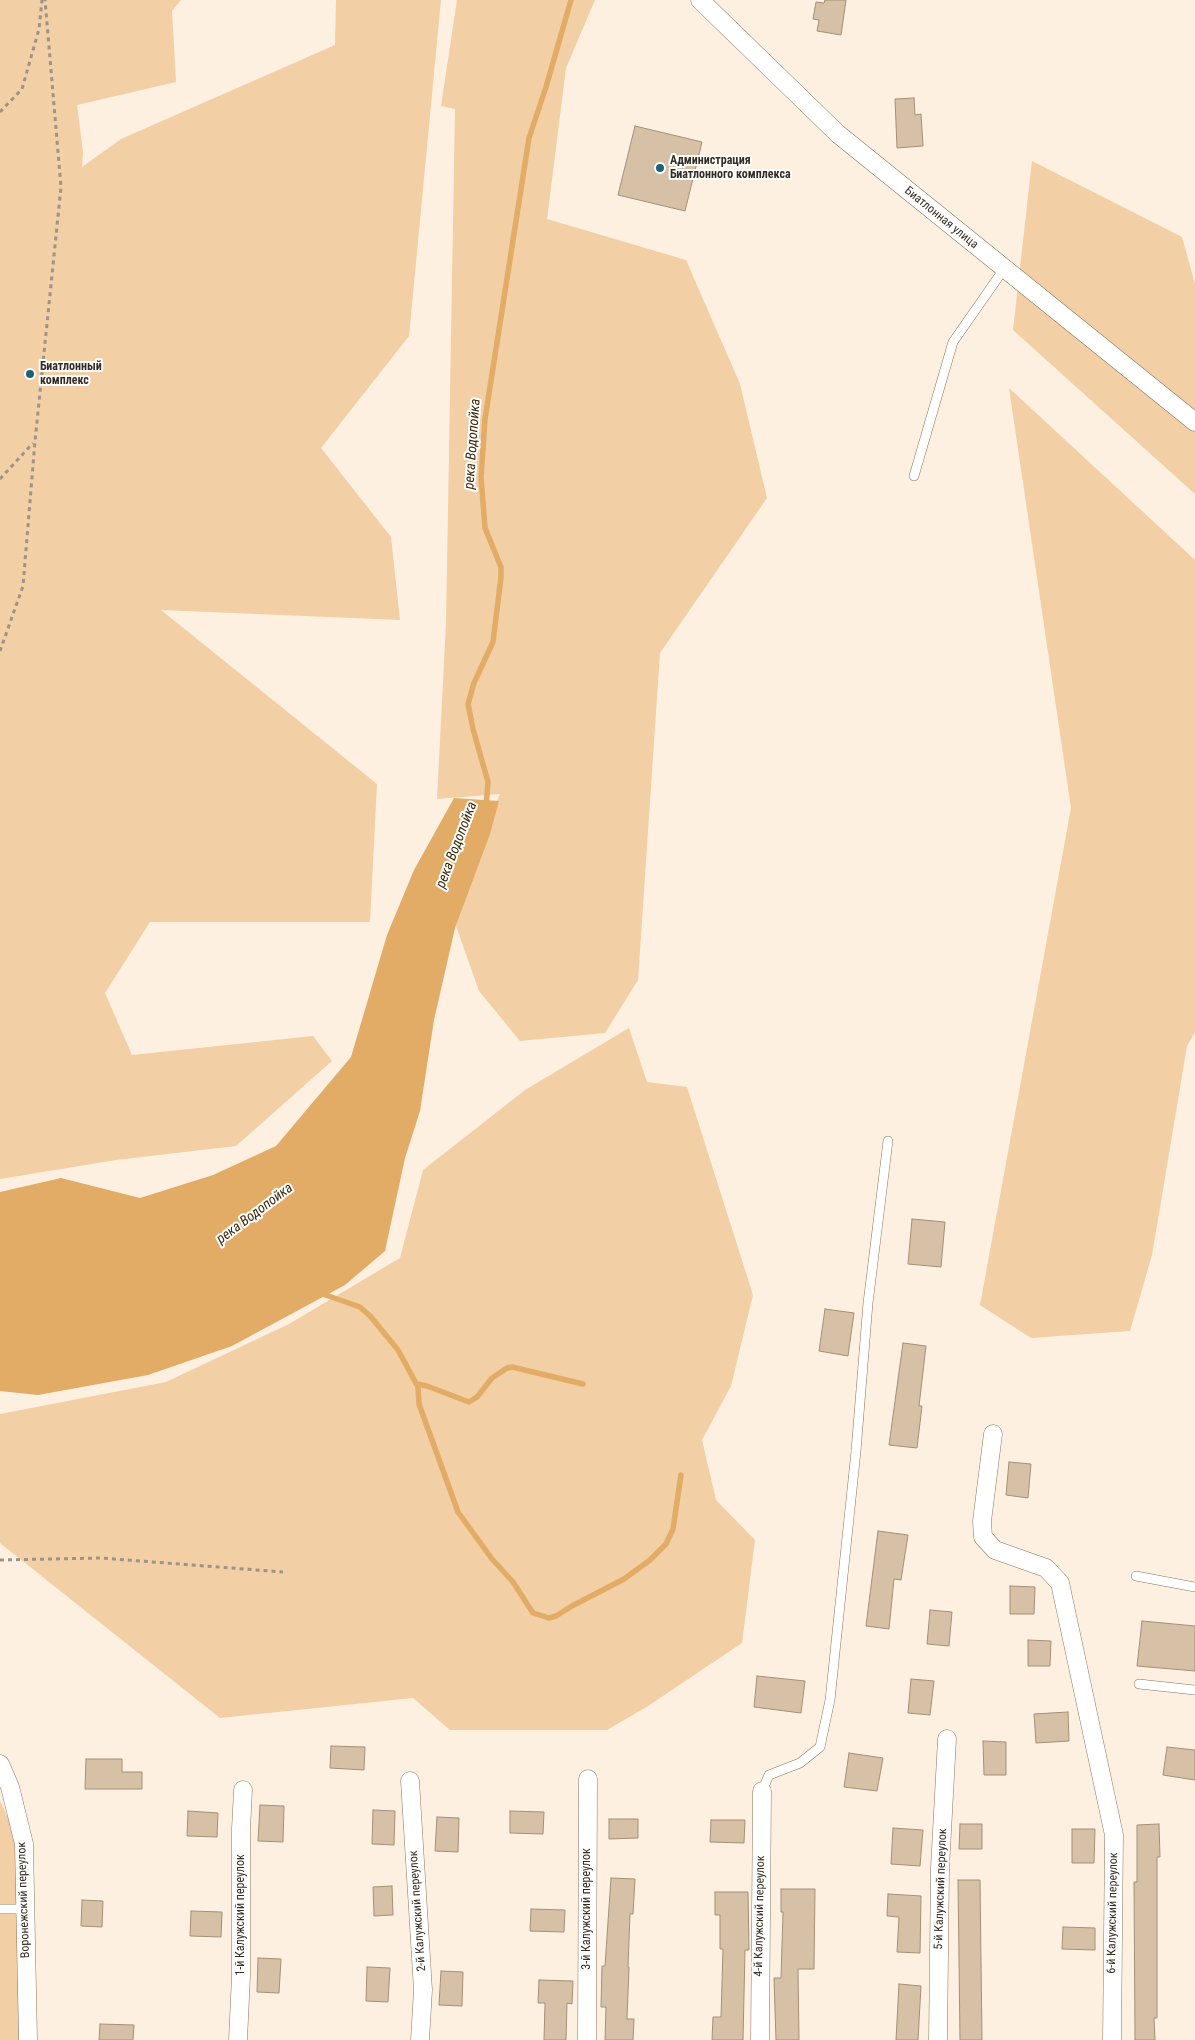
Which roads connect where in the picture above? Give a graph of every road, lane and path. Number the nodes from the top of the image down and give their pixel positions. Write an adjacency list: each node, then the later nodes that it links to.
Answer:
1 (44, 0): 3 (path); 6 (path)
2 (700, 0): 4 (street, Биатлонная улица)
3 (0, 112)
4 (1004, 269): 5 (street, Биатлонная улица); 7 (lane)
5 (1195, 422)
6 (34, 441): 8 (path); 9 (path)
7 (914, 476)
8 (0, 479)
9 (0, 651)
10 (888, 1141): 23 (lane)
11 (992, 1434): 32 (street, 6-й Калужский переулок)
12 (0, 1560): 13 (path)
13 (283, 1572)
14 (1136, 1576): 15 (lane)
15 (1195, 1587)
16 (1139, 1684): 17 (lane)
17 (1195, 1690)
18 (947, 1739): 31 (street, 5-й Калужский переулок)
19 (0, 1764): 25 (street, Воронежский переулок)
20 (588, 1778): 29 (street, 3-й Калужский переулок)
21 (410, 1781): 28 (street, 2-й Калужский переулок)
22 (243, 1790): 27 (street, 1-й Калужский переулок)
23 (762, 1791): 30 (street, 4-й Калужский переулок)
24 (0, 1908): 25 (lane)
25 (26, 1909): 26 (street, Воронежский переулок)
26 (28, 2040)
27 (238, 2040)
28 (420, 2040)
29 (587, 2040)
30 (760, 2040)
31 (938, 2040)
32 (1112, 2040)

